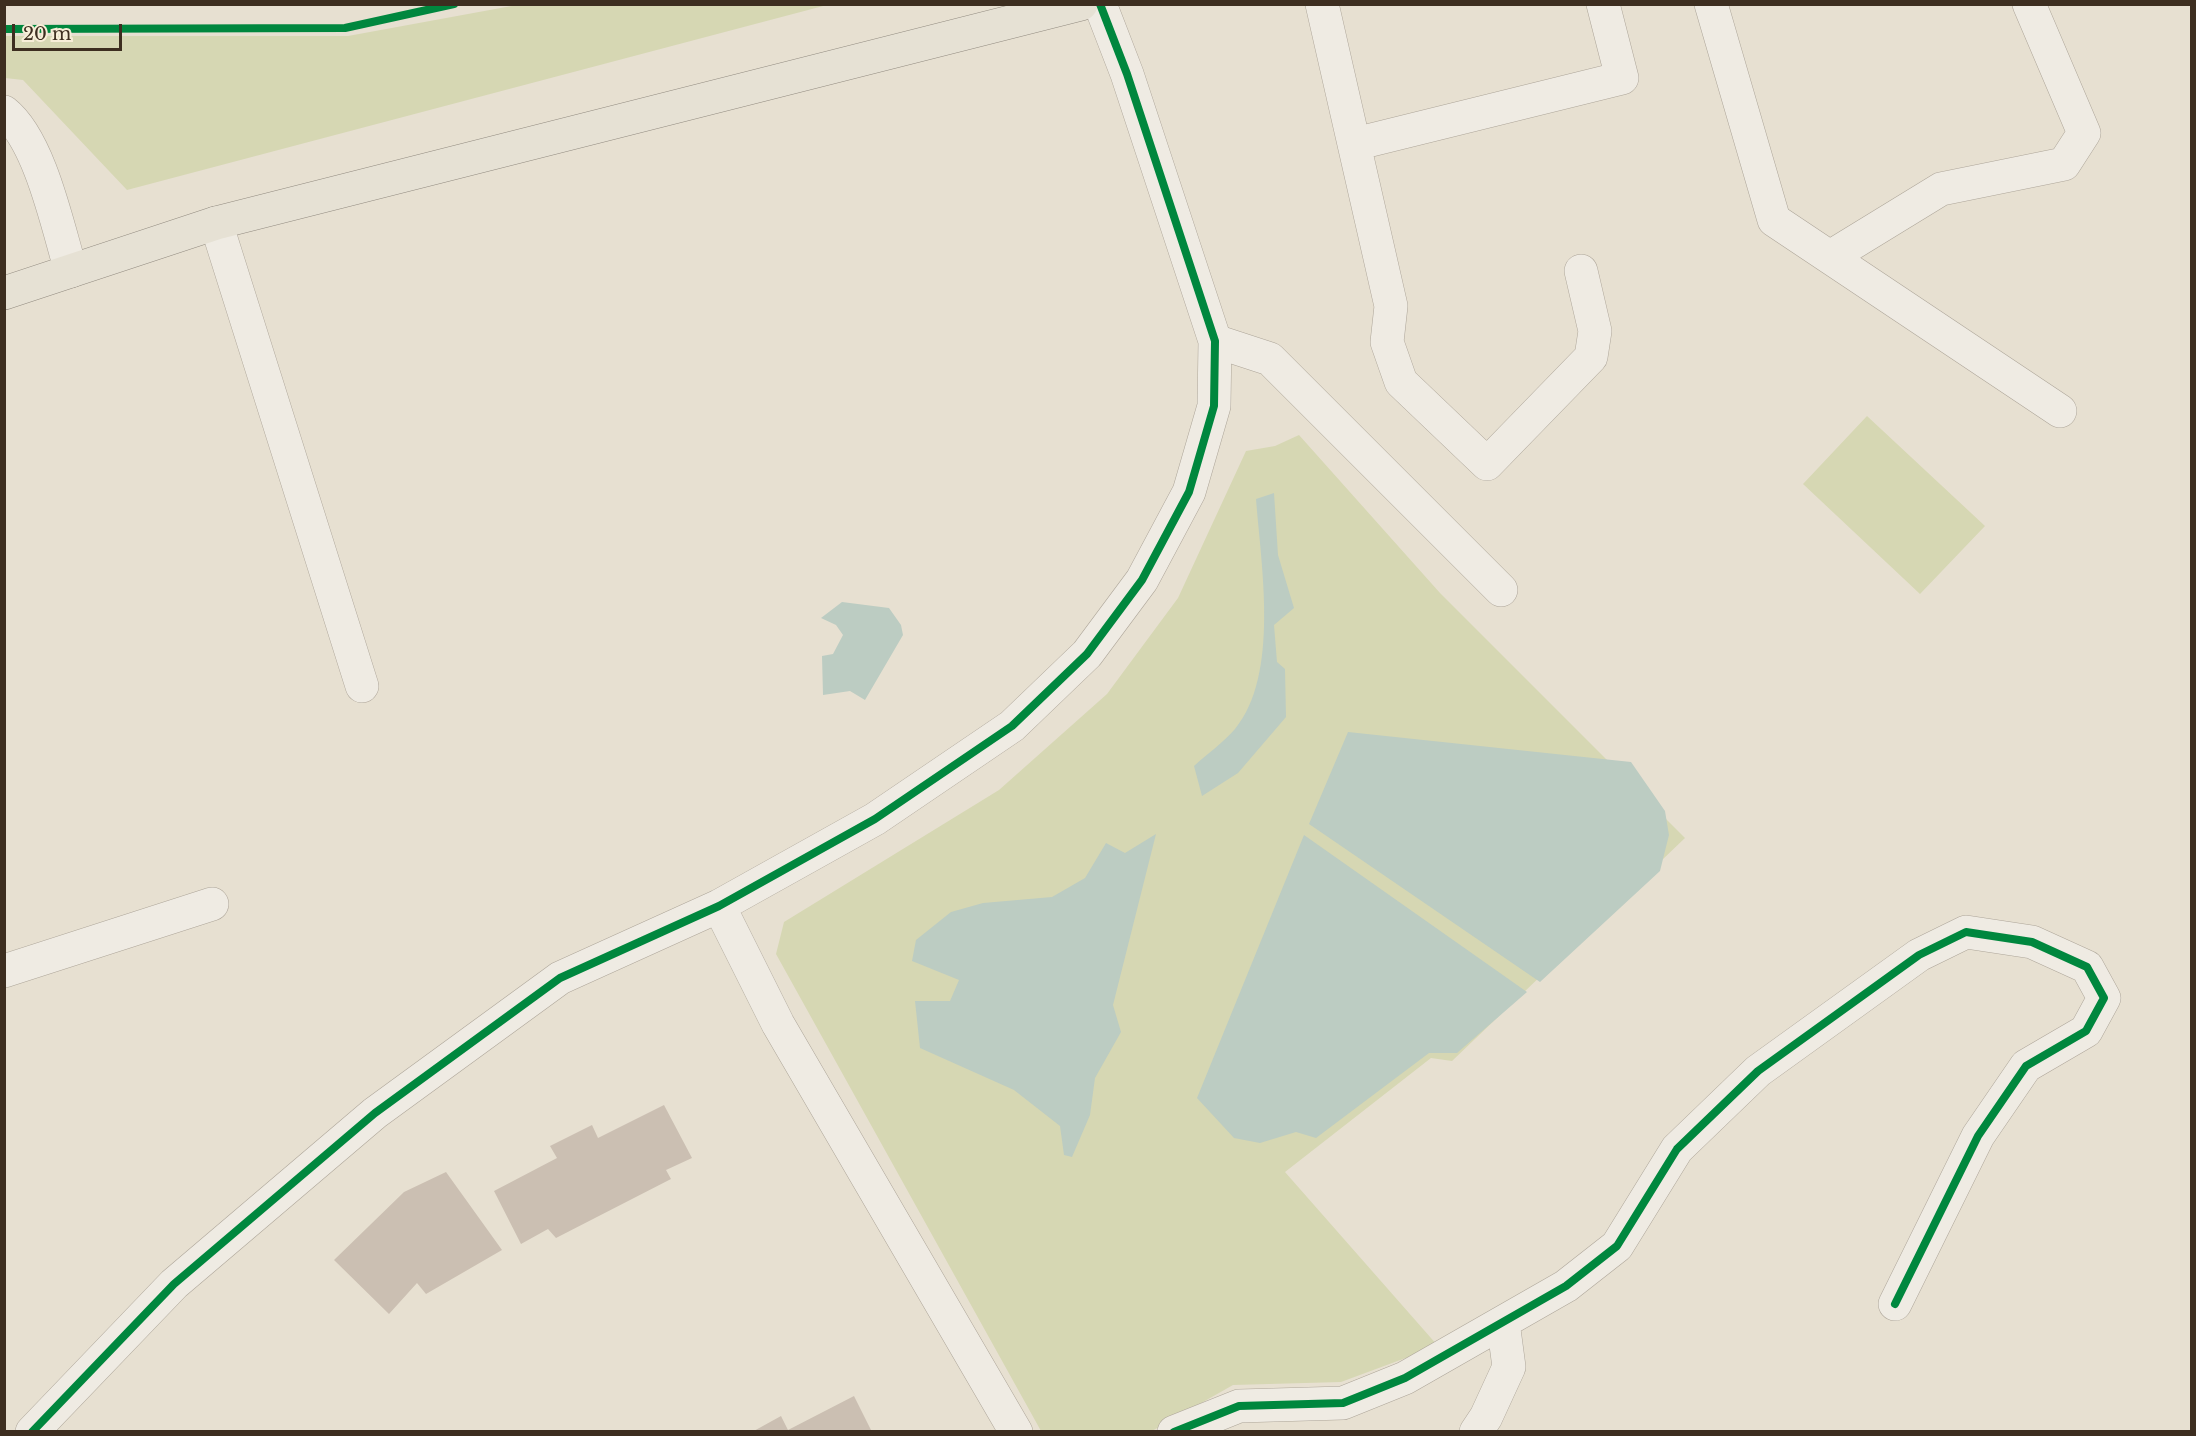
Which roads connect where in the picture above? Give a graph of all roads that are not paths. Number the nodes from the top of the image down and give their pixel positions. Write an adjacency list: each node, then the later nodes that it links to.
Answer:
1 (1081, 4): 9 (main road)
2 (1100, 4): 14 (street)
3 (1322, 4): 8 (street)
4 (1603, 4): 8 (street)
5 (1711, 4): 10 (street)
6 (2029, 4): 10 (street)
7 (4, 112): 11 (street)
8 (1355, 144): 12 (street)
9 (216, 223): 11 (main road); 17 (street)
10 (1830, 256): 15 (street)
11 (71, 271): 13 (main road)
12 (1581, 271)
13 (4, 293)
14 (1215, 341): 16 (street); 19 (street)
15 (2060, 411)
16 (1501, 590)
17 (362, 686)
18 (212, 904): 20 (street)
19 (719, 906): 23 (street); 24 (street)
20 (4, 971)
21 (1895, 1304): 22 (street)
22 (1503, 1322): 25 (street); 26 (street)
23 (32, 1431)
24 (1016, 1431)
25 (1174, 1431)
26 (1476, 1431)

